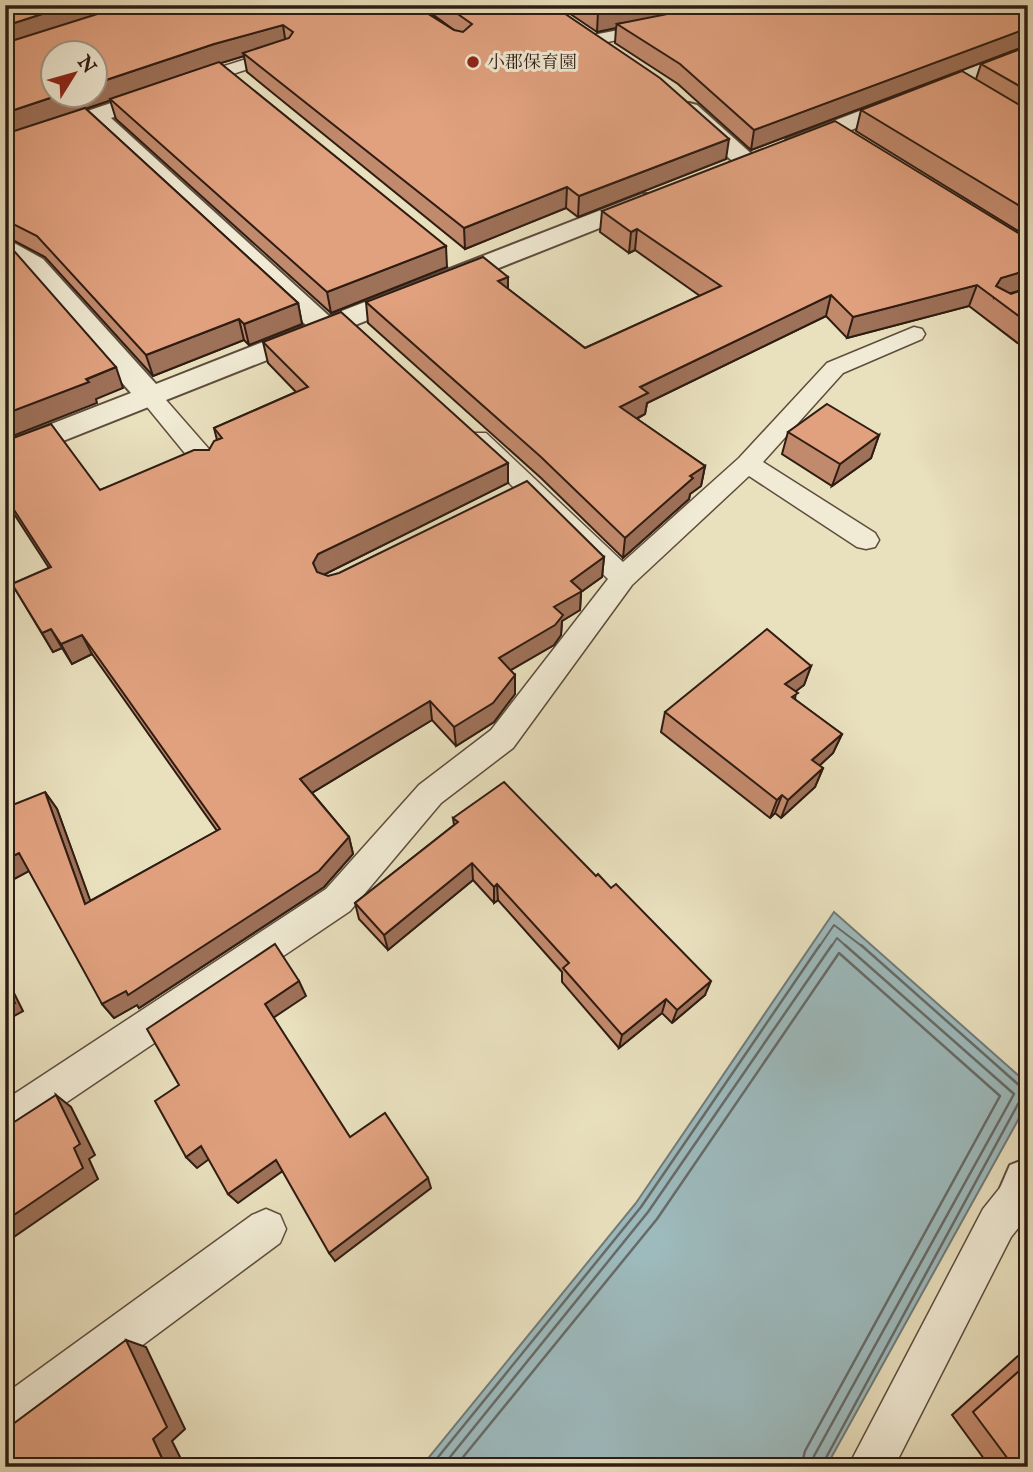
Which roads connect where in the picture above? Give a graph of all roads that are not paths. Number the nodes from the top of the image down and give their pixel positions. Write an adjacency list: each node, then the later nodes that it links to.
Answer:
1 (103, 5): 8 (street)
2 (671, 25): 4 (lane)
3 (571, 26): 4 (street)
4 (593, 40): 7 (street)
5 (284, 51): 9 (lane)
6 (1028, 52): 10 (street)
7 (614, 54)
8 (5, 57)
9 (227, 71): 11 (street); 14 (street)
10 (954, 79): 12 (lane); 15 (street)
11 (248, 88)
12 (975, 93)
13 (678, 100): 18 (street)
14 (94, 115): 17 (street); 22 (street)
15 (833, 130): 16 (street); 18 (street)
16 (856, 144)
17 (5, 147)
18 (747, 162): 19 (street)
19 (722, 172)
20 (671, 191): 22 (street)
21 (5, 246): 24 (street)
22 (346, 328): 24 (street)
23 (914, 334): 28 (lane)
24 (152, 397): 26 (street); 27 (lane)
25 (458, 421): 29 (lane)
26 (5, 454)
27 (206, 462)
28 (748, 464): 31 (lane); 32 (lane)
29 (530, 486): 30 (lane); 32 (lane)
30 (505, 498)
31 (866, 540)
32 (624, 578): 33 (lane)
33 (5, 1122)
34 (1027, 1187): 37 (lane)
35 (266, 1229): 36 (lane)
36 (5, 1421)
37 (870, 1467)

